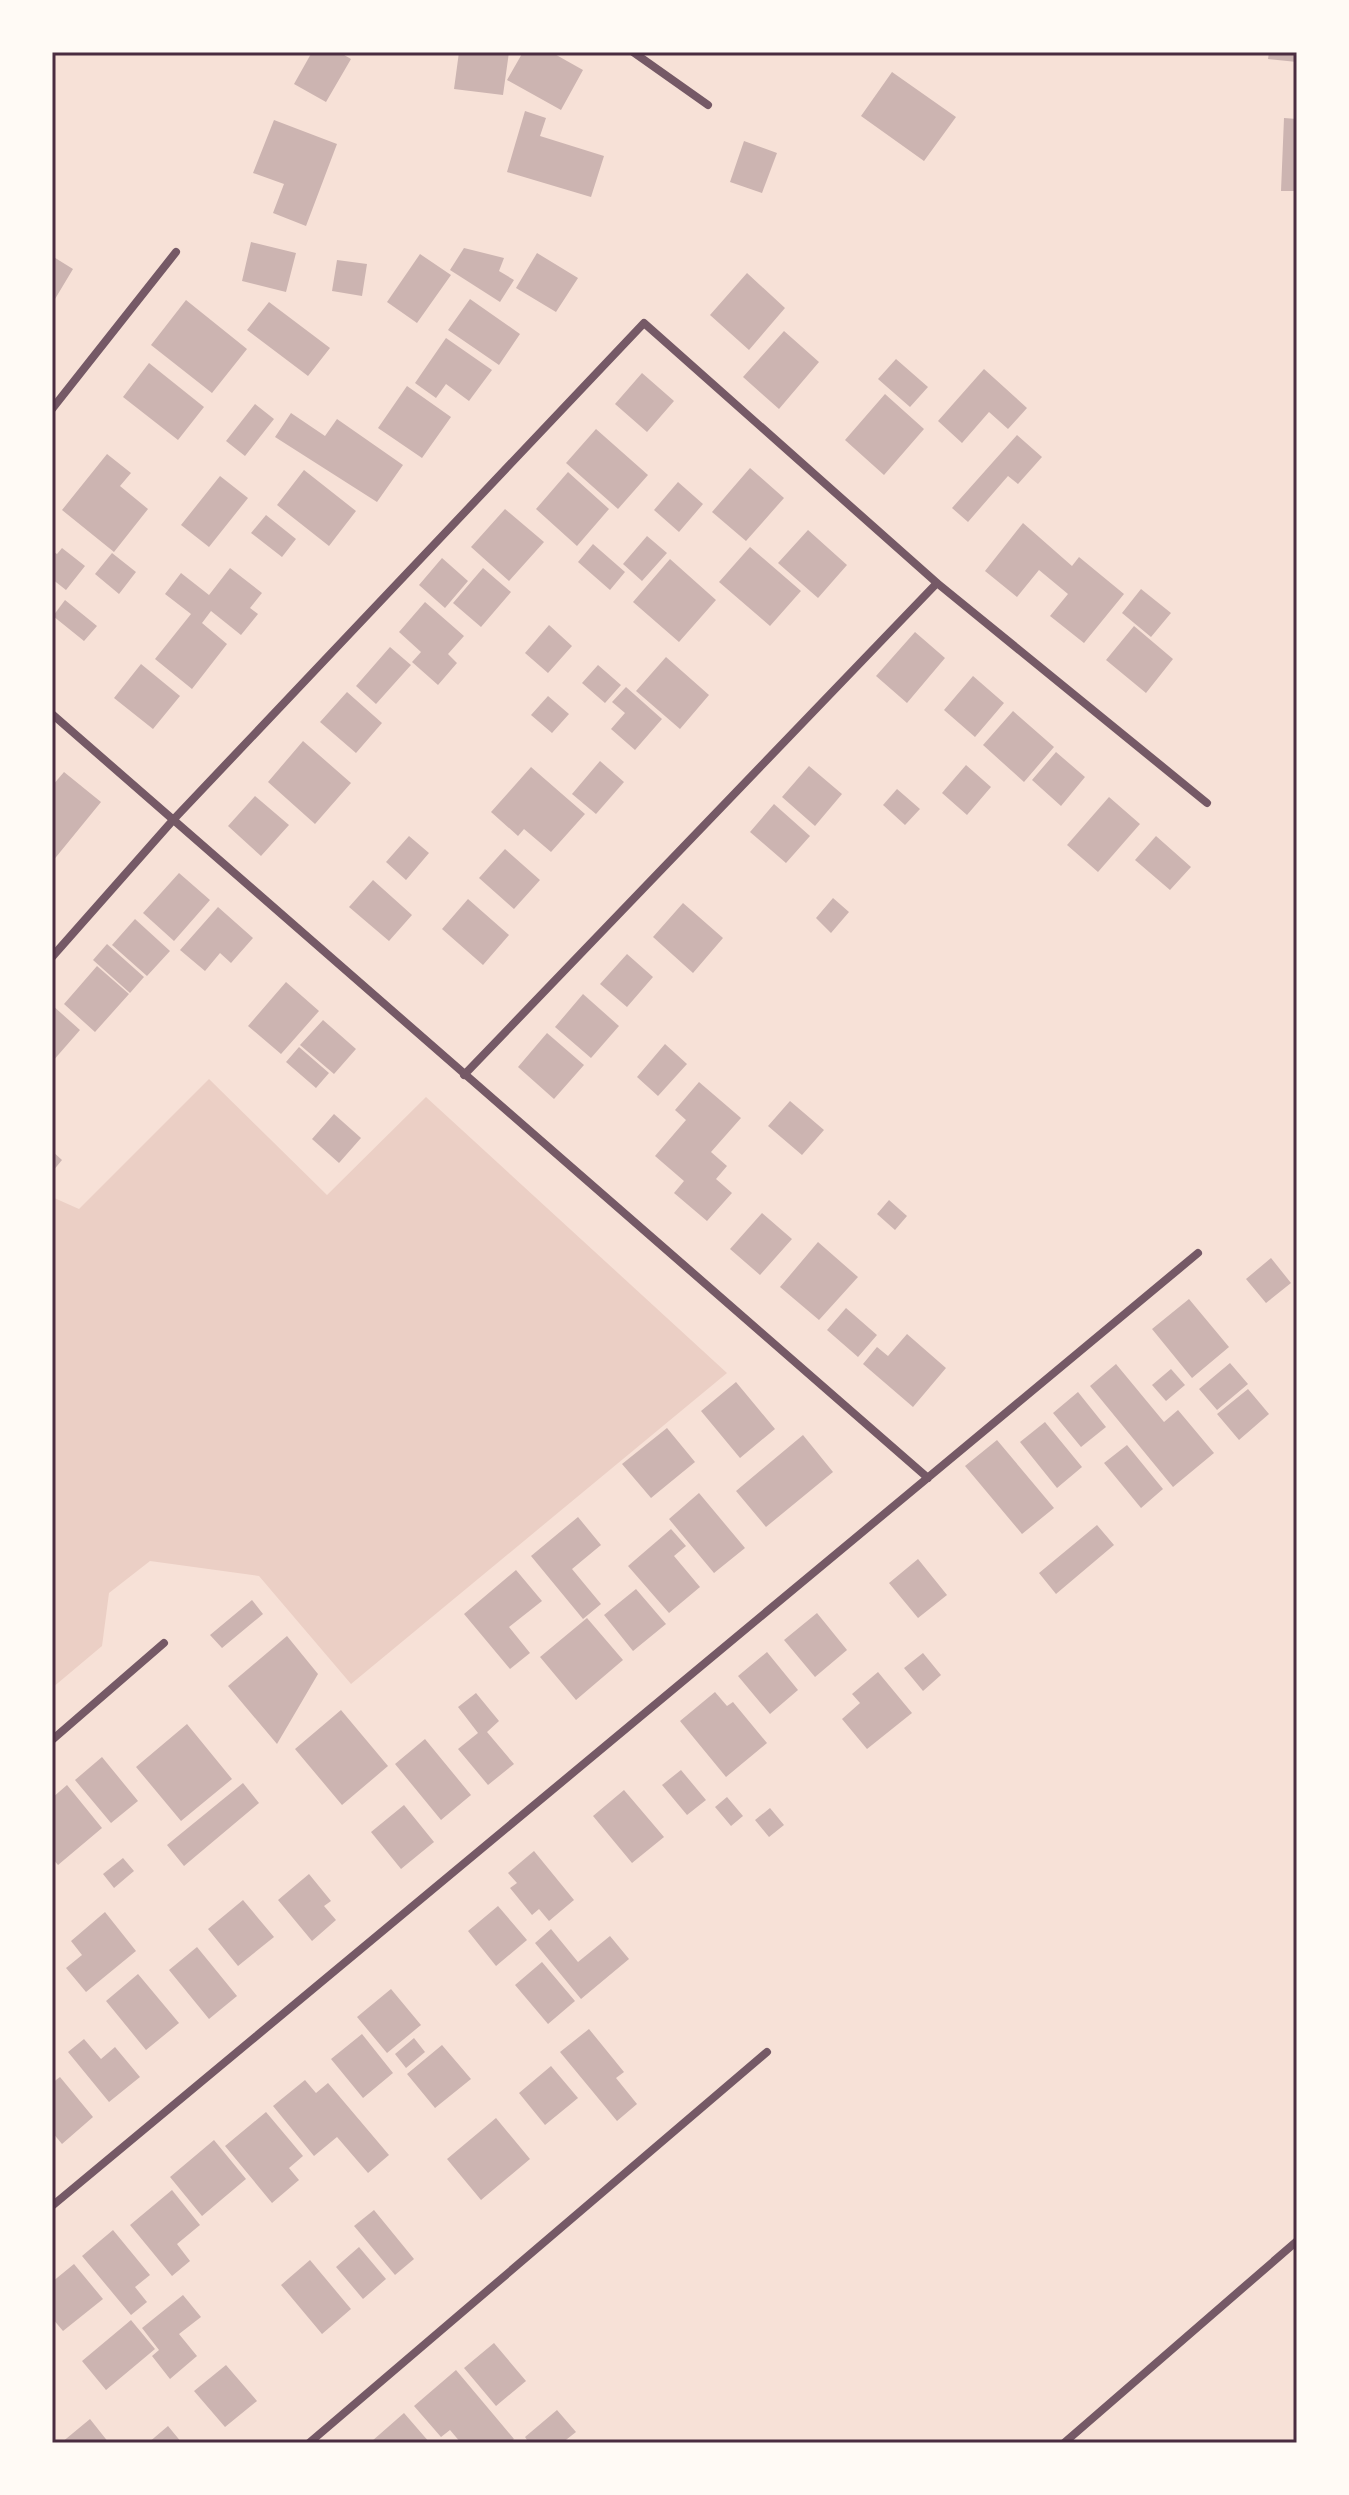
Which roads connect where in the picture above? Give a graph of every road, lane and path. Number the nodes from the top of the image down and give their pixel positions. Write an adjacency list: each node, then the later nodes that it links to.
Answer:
1 (633, 52): 2 (street)
2 (708, 105)
3 (176, 252): 4 (street)
4 (52, 409)
5 (937, 583): 7 (street); 8 (street); 10 (street)
6 (52, 714): 8 (street)
7 (1207, 803)
8 (174, 819): 9 (street); 10 (street)
9 (52, 957)
10 (464, 1075): 12 (street)
11 (1198, 1253): 12 (street)
12 (928, 1478): 16 (street)
13 (164, 1643): 14 (street)
14 (52, 1740)
15 (767, 2052): 18 (street)
16 (52, 2206)
17 (1297, 2241): 19 (street)
18 (309, 2443)
19 (1064, 2443)

